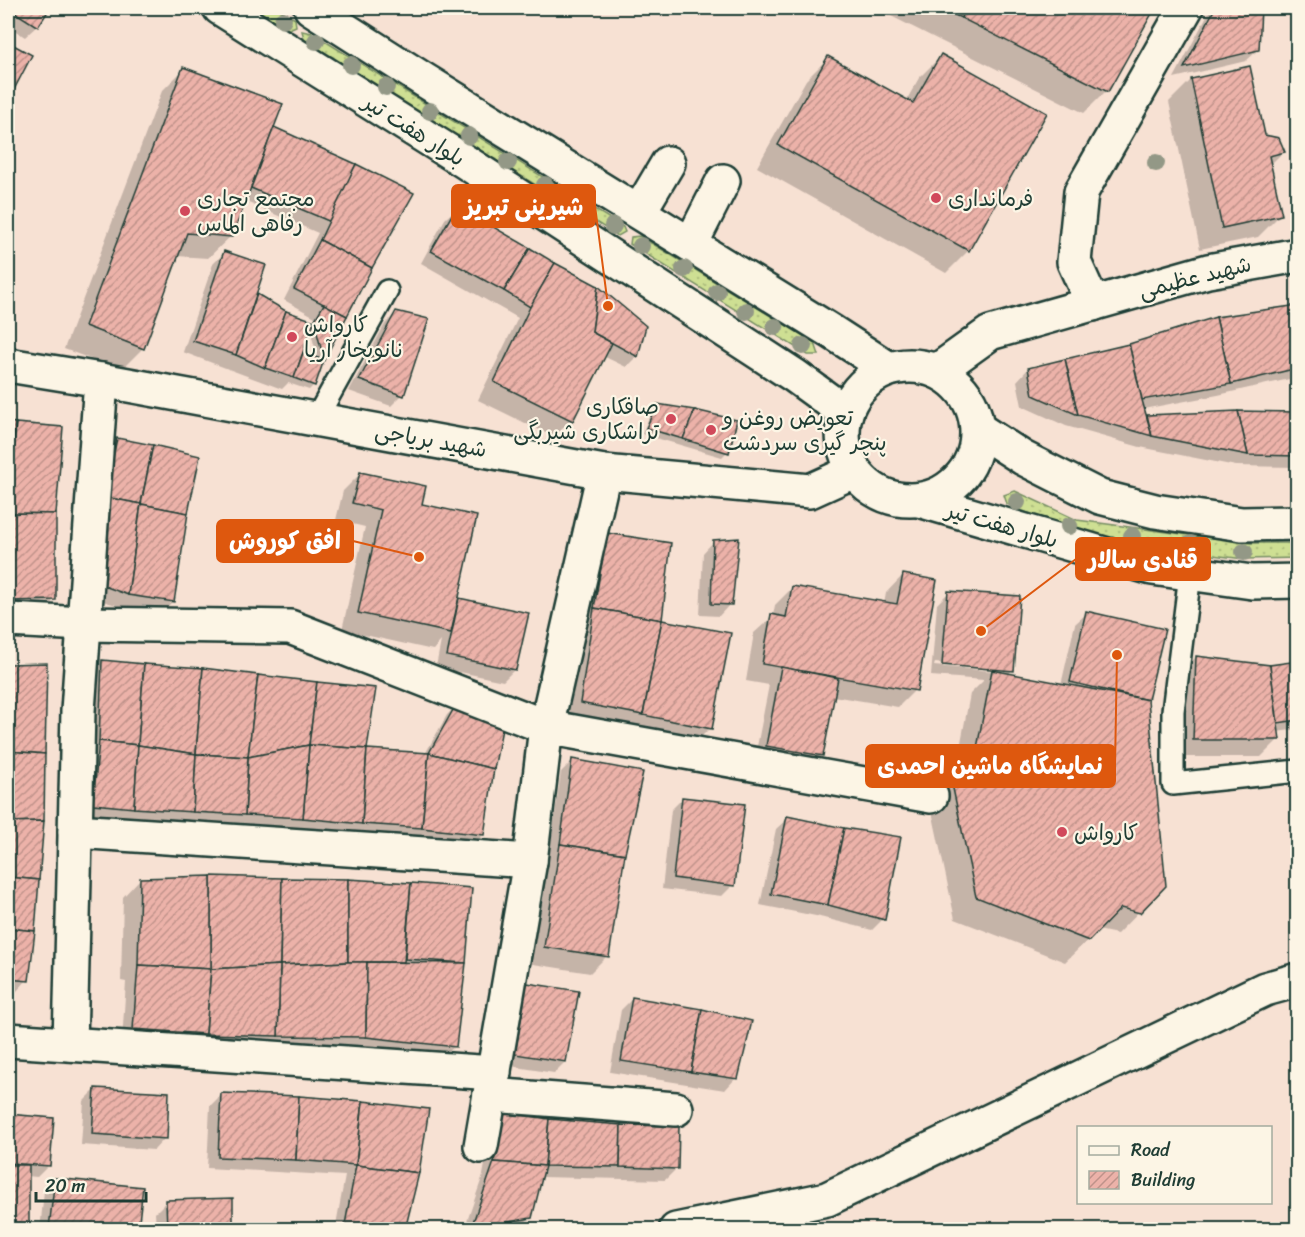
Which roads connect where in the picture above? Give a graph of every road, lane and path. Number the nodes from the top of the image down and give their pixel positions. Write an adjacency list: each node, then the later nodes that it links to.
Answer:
1 (220, 8): 15 (street, بلوار هفت تیر)
2 (311, 8): 6 (street)
3 (1186, 8): 10 (street)
4 (668, 163): 6 (street)
5 (723, 181): 7 (street)
6 (639, 212): 7 (street)
7 (692, 244): 12 (street)
8 (1298, 255): 10 (street, شهید عظیمی)
9 (387, 291): 16 (lane)
10 (1093, 304): 13 (street, شهید عظیمی)
11 (8, 365): 14 (street, شهید بریاجی)
12 (889, 369): 13 (street); 15 (street)
13 (937, 371): 17 (street)
14 (101, 380): 16 (street, شهید بریاجی); 25 (street)
15 (846, 413): 18 (street)
16 (316, 420): 19 (street, شهید بریاجی)
17 (978, 429): 20 (street); 21 (street)
18 (854, 471): 19 (street, شهید بریاجی); 20 (street)
19 (604, 472): 26 (street)
20 (919, 500): 22 (street, بلوار هفت تیر)
21 (1298, 523)
22 (1191, 574): 23 (street, بلوار هفت تیر); 27 (lane)
23 (1298, 581)
24 (8, 620): 25 (street)
25 (84, 624): 26 (street); 29 (street)
26 (546, 727): 28 (street); 30 (street)
27 (1298, 771)
28 (931, 796)
29 (75, 831): 30 (street); 33 (street)
30 (530, 861): 34 (street)
31 (1298, 980): 37 (street)
32 (8, 1040): 33 (street)
33 (70, 1044): 34 (street)
34 (492, 1084): 35 (street); 36 (street)
35 (676, 1109)
36 (481, 1146)
37 (676, 1230)

